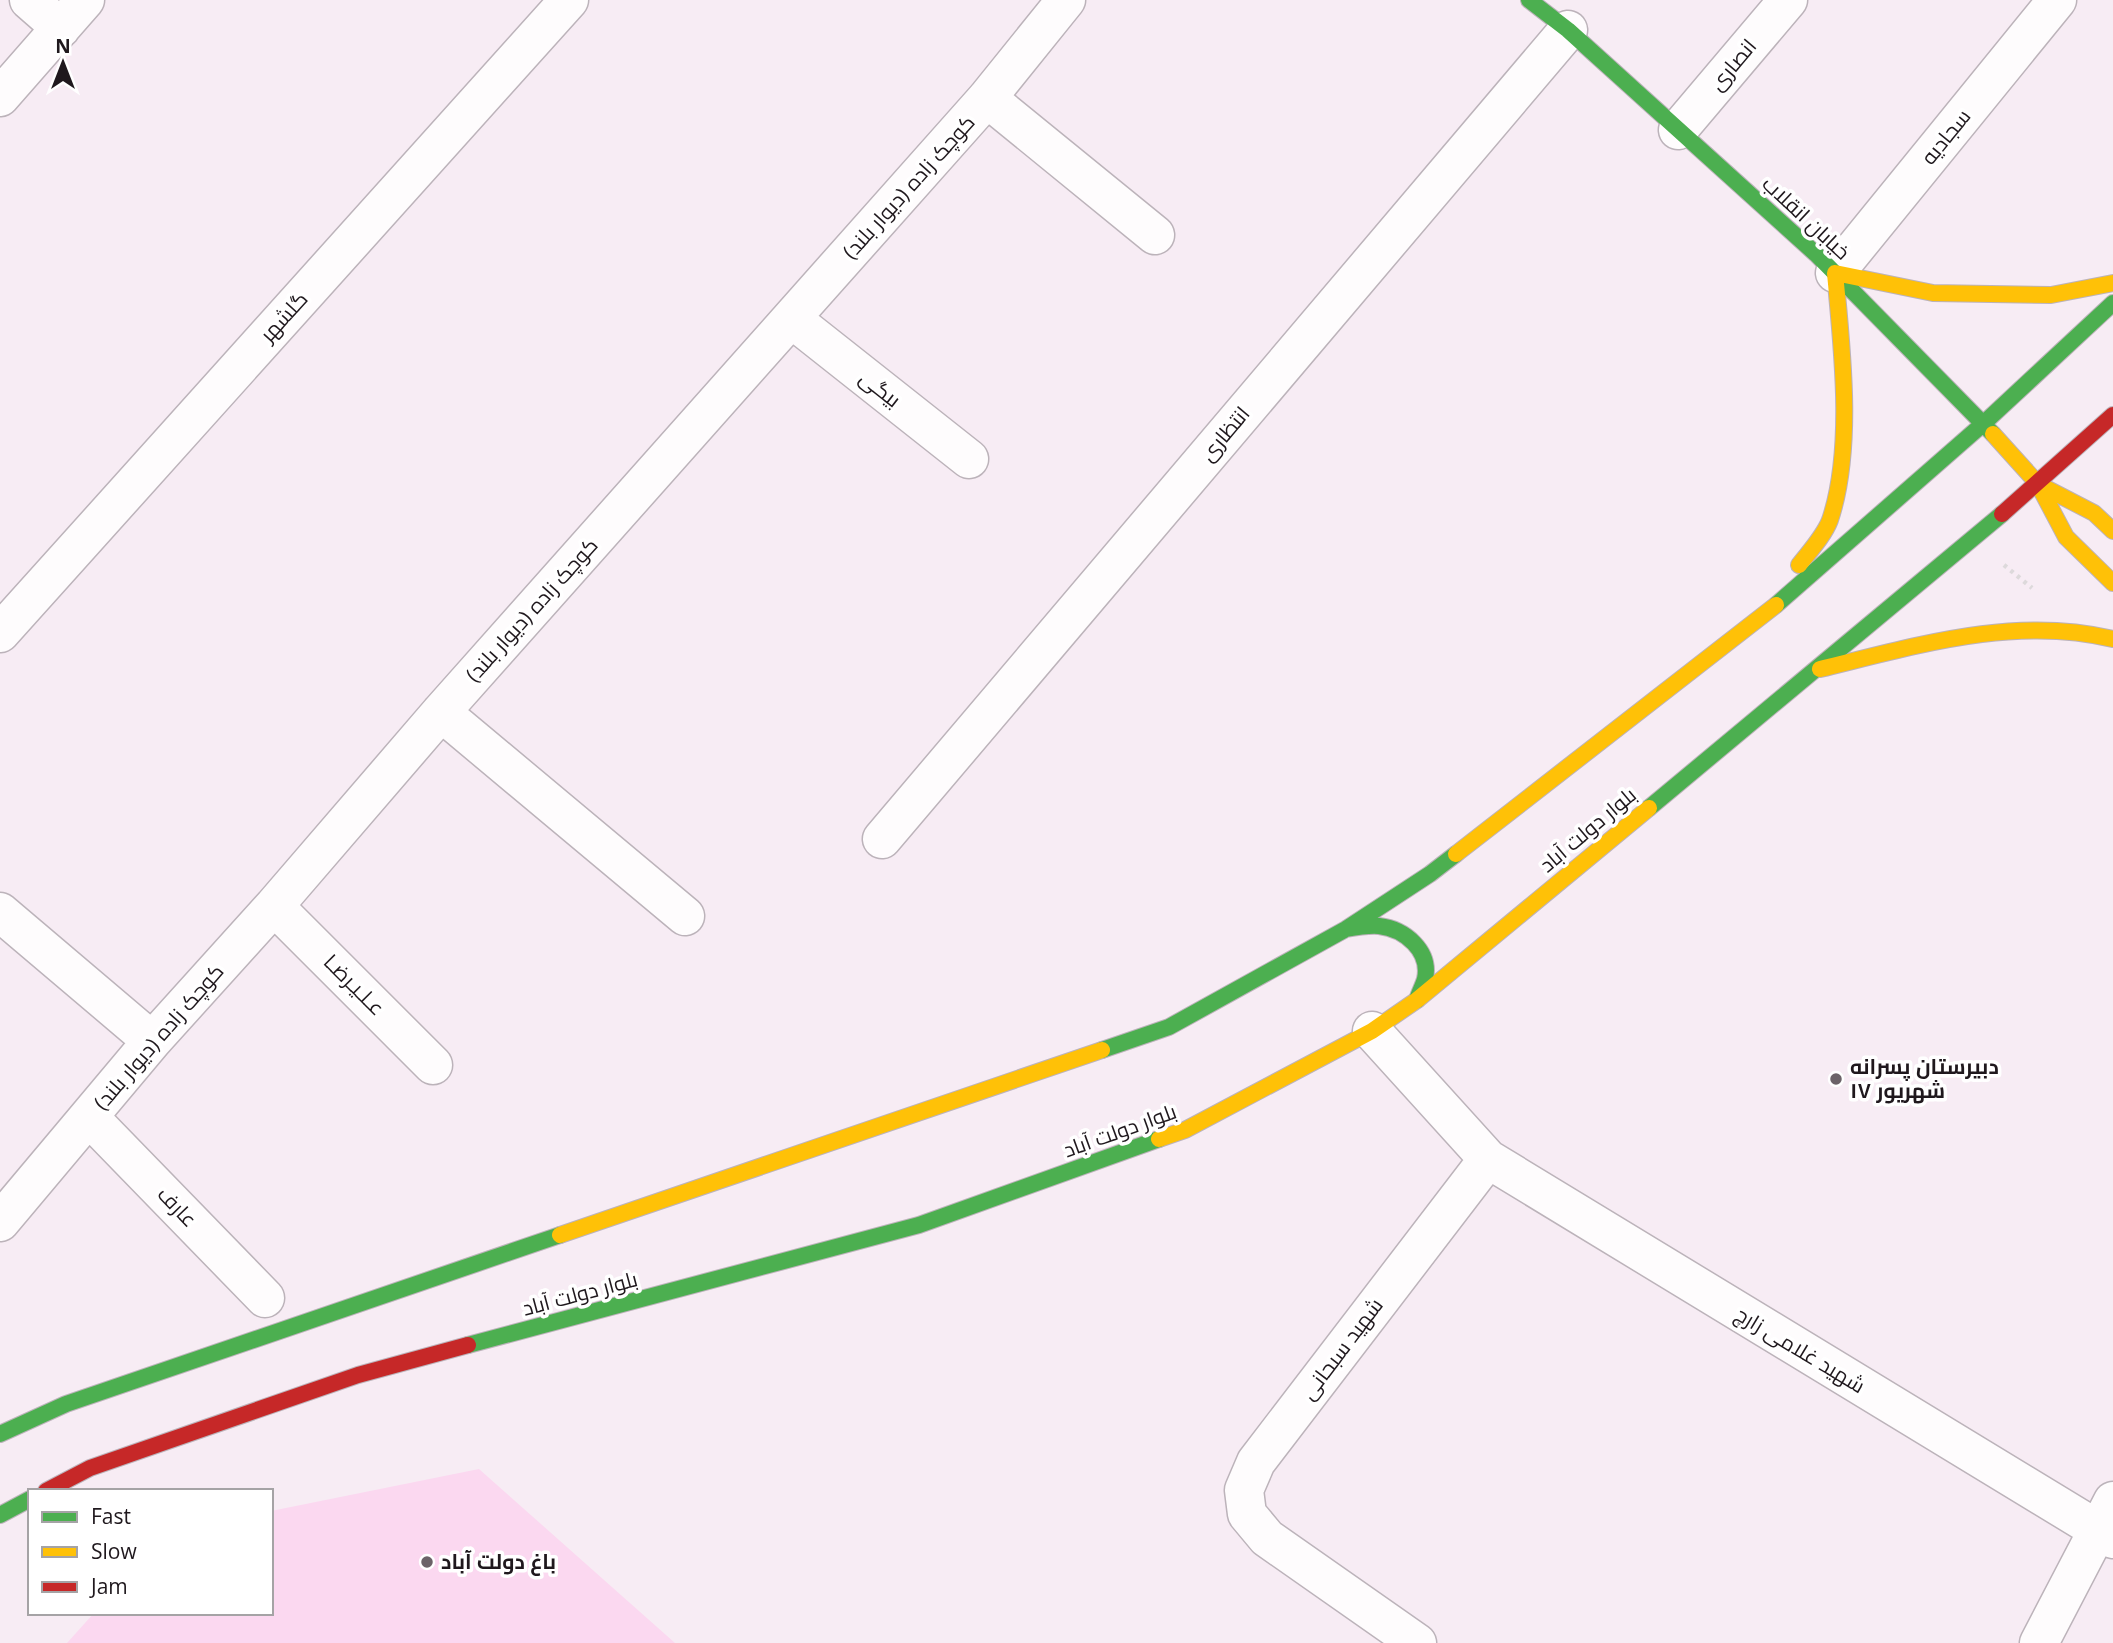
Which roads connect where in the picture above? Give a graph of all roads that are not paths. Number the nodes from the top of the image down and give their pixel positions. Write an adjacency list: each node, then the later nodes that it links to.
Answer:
1 (30, 0): 7 (street)
2 (569, 0): 24 (street, گلشهر)
3 (1066, 0): 10 (street, کوچک زاده (دیوار بلند))
4 (1529, 0): 8 (main road, خیابان انقلاب)
5 (1788, 0): 11 (street, انصاری)
6 (2057, 0): 13 (street, سجادیه)
7 (73, 14): 9 (street)
8 (1567, 30): 11 (main road, خیابان انقلاب); 28 (street, انتظاری)
9 (0, 97)
10 (988, 98): 12 (street); 16 (street, کوچک زاده (دیوار بلند))
11 (1678, 130): 13 (main road, خیابان انقلاب)
12 (1155, 235)
13 (1835, 273): 14 (main road); 18 (main road, خیابان انقلاب); 23 (main road)
14 (2113, 283)
15 (2113, 303): 18 (main road)
16 (792, 319): 19 (street, بیگی); 27 (street, کوچک زاده (دیوار بلند))
17 (2113, 415): 20 (main road, بلوار دولت آباد)
18 (1984, 424): 20 (main road, خیابان انقلاب); 23 (main road)
19 (969, 459)
20 (2038, 484): 21 (main road, خیابان انقلاب); 22 (main road, خیابان انقلاب); 26 (main road, بلوار دولت آباد)
21 (2113, 531)
22 (2113, 583)
23 (1762, 618): 32 (main road)
24 (0, 634)
25 (2113, 639): 26 (main road)
26 (1815, 670): 33 (main road, بلوار دولت آباد)
27 (441, 712): 29 (street, کوچک زاده (دیوار بلند)); 31 (street)
28 (882, 839)
29 (274, 906): 35 (street, کوچک زاده (دیوار بلند)); 36 (street, عـلـیـرضـا)
30 (0, 912): 35 (street)
31 (685, 916)
32 (1346, 929): 33 (main road); 41 (main road)
33 (1417, 1000): 34 (main road, بلوار دولت آباد)
34 (1372, 1031): 38 (street); 42 (main road, بلوار دولت آباد)
35 (152, 1041): 37 (street, کوچک زاده (دیوار بلند))
36 (433, 1065)
37 (89, 1117): 39 (street, کوچک زاده (دیوار بلند)); 40 (street, عارف)
38 (1488, 1159): 45 (street, شهید غلامی زارچ); 46 (street, شهید سبحانی)
39 (0, 1222)
40 (265, 1298)
41 (0, 1434)
42 (50, 1489)
43 (28, 1500): 44 (main road)
44 (0, 1515)
45 (2108, 1524): 47 (street)
46 (1417, 1643)
47 (2039, 1643)

